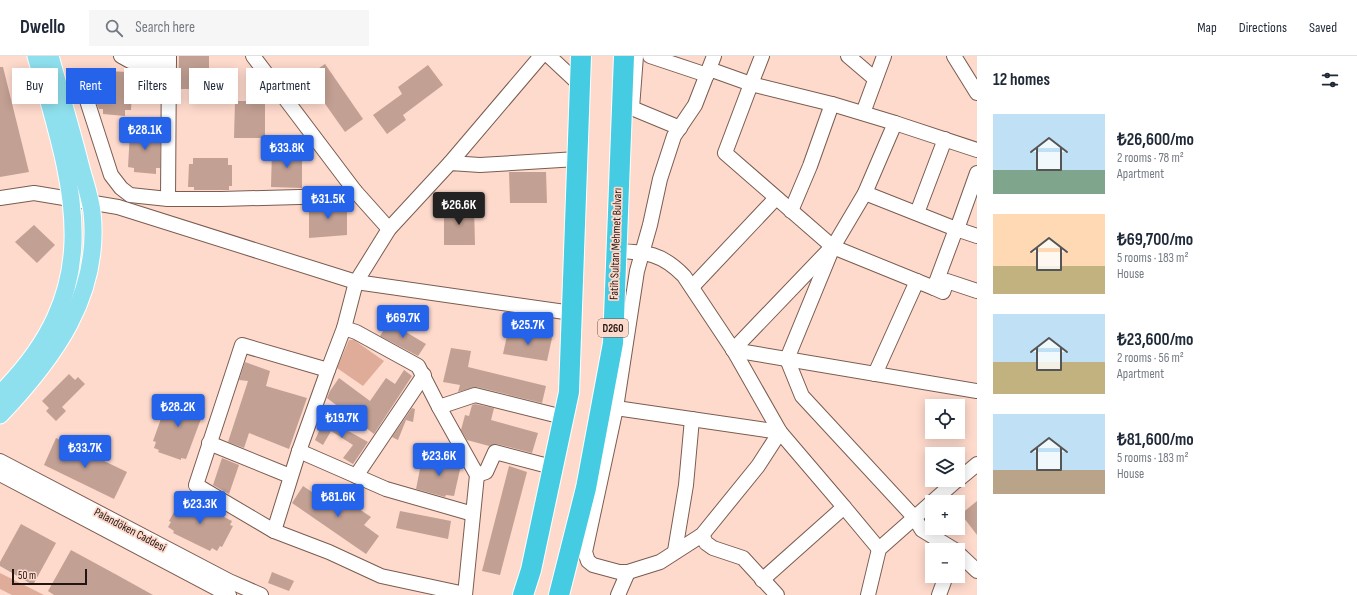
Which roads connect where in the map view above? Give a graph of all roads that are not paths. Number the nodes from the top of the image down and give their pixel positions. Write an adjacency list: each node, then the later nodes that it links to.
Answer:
1 (36, 56): 37 (main road)
2 (50, 56): 38 (main road)
3 (121, 56): 15 (street)
4 (253, 56): 32 (street)
5 (542, 56): 30 (street)
6 (549, 56): 19 (street)
7 (581, 56): 19 (highway)
8 (624, 56): 23 (highway, Fatih Sultan Mehmet Bulvarı / D260)
9 (636, 56): 23 (street)
10 (650, 56): 16 (street)
11 (762, 56): 18 (street)
12 (848, 56): 17 (street)
13 (884, 56): 17 (street)
14 (954, 56): 20 (street)
15 (169, 59): 36 (street)
16 (710, 67): 18 (street); 26 (street)
17 (876, 79): 24 (street)
18 (752, 84): 22 (street); 35 (street)
19 (580, 85): 29 (highway)
20 (975, 87)
21 (88, 104): 36 (street)
22 (832, 104): 24 (street); 40 (street)
23 (627, 106): 26 (street); 46 (highway, Fatih Sultan Mehmet Bulvarı / D260)
24 (863, 114): 25 (street)
25 (895, 123): 27 (street); 33 (street)
26 (680, 128): 47 (street)
27 (945, 139): 28 (street); 41 (street)
28 (977, 150)
29 (577, 159): 30 (street); 53 (highway)
30 (450, 163): 42 (street)
31 (977, 172): 39 (street)
32 (355, 191): 36 (street); 42 (street)
33 (865, 193): 41 (street); 45 (street)
34 (0, 198): 37 (street)
35 (776, 198): 40 (street); 50 (street)
36 (168, 199)
37 (70, 201): 38 (street); 61 (main road)
38 (90, 204): 48 (street); 64 (main road)
39 (972, 205): 43 (street)
40 (791, 211): 45 (street)
41 (916, 213): 43 (street)
42 (389, 229): 48 (street)
43 (956, 229): 44 (street); 51 (street)
44 (977, 236)
45 (833, 247): 49 (street); 55 (street); 56 (street)
46 (616, 251): 47 (street); 95 (highway, Fatih Sultan Mehmet Bulvarı / D260)
47 (643, 252): 50 (street); 63 (street)
48 (356, 282): 53 (street); 54 (street)
49 (917, 282): 51 (street); 58 (street)
50 (692, 287): 55 (street)
51 (934, 288): 52 (street)
52 (977, 291)
53 (572, 313): 65 (highway)
54 (344, 328): 57 (street); 59 (street)
55 (733, 350): 56 (street); 67 (street)
56 (786, 359): 58 (street); 80 (street)
57 (328, 370): 68 (street); 69 (street)
58 (875, 374): 60 (street)
59 (424, 375): 62 (street); 76 (street)
60 (977, 391)
61 (0, 394)
62 (439, 407): 65 (street); 74 (street)
63 (616, 408): 66 (street); 88 (street)
64 (0, 415)
65 (563, 417): 72 (highway)
66 (692, 419): 67 (street); 85 (street)
67 (780, 432): 78 (street); 82 (street)
68 (209, 443): 75 (street); 81 (street)
69 (299, 451): 75 (street); 76 (street)
70 (1, 463): 91 (street, Palandöken Caddesi)
71 (977, 464): 73 (street)
72 (552, 467): 74 (street); 94 (highway)
73 (965, 474)
74 (477, 475): 79 (street)
75 (290, 476): 81 (street)
76 (356, 476): 79 (street)
77 (950, 487): 80 (street)
78 (844, 507): 84 (street); 89 (street)
79 (473, 514): 92 (street)
80 (914, 517): 83 (street); 84 (street)
81 (274, 531): 92 (street)
82 (702, 535): 85 (street); 89 (street)
83 (942, 543)
84 (879, 549): 98 (street)
85 (675, 551): 88 (street)
86 (965, 560): 87 (street)
87 (977, 571)
88 (628, 572): 96 (street)
89 (762, 580): 97 (street)
90 (943, 583): 99 (street)
91 (226, 591): 93 (street, Palandöken Caddesi)
92 (465, 594)
93 (261, 595)
94 (523, 595)
95 (559, 595)
96 (618, 595)
97 (777, 595)
98 (868, 595)
99 (939, 595)

